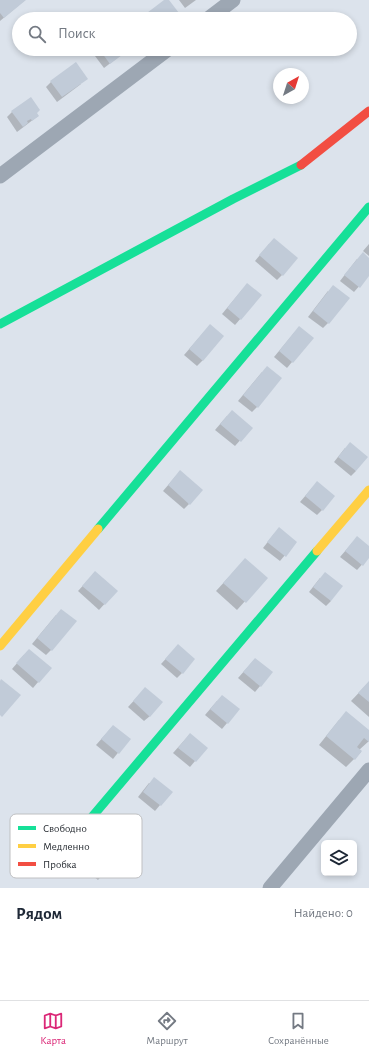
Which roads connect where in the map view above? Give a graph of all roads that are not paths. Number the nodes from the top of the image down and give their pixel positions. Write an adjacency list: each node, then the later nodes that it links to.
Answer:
1 (233, 0): 2 (street)
2 (217, 12)
3 (159, 56): 5 (street)
4 (368, 115): 7 (street)
5 (0, 176)
6 (369, 207): 9 (street)
7 (0, 324)
8 (369, 490): 11 (street)
9 (0, 646)
10 (369, 770): 12 (street)
11 (95, 814)
12 (270, 888)

